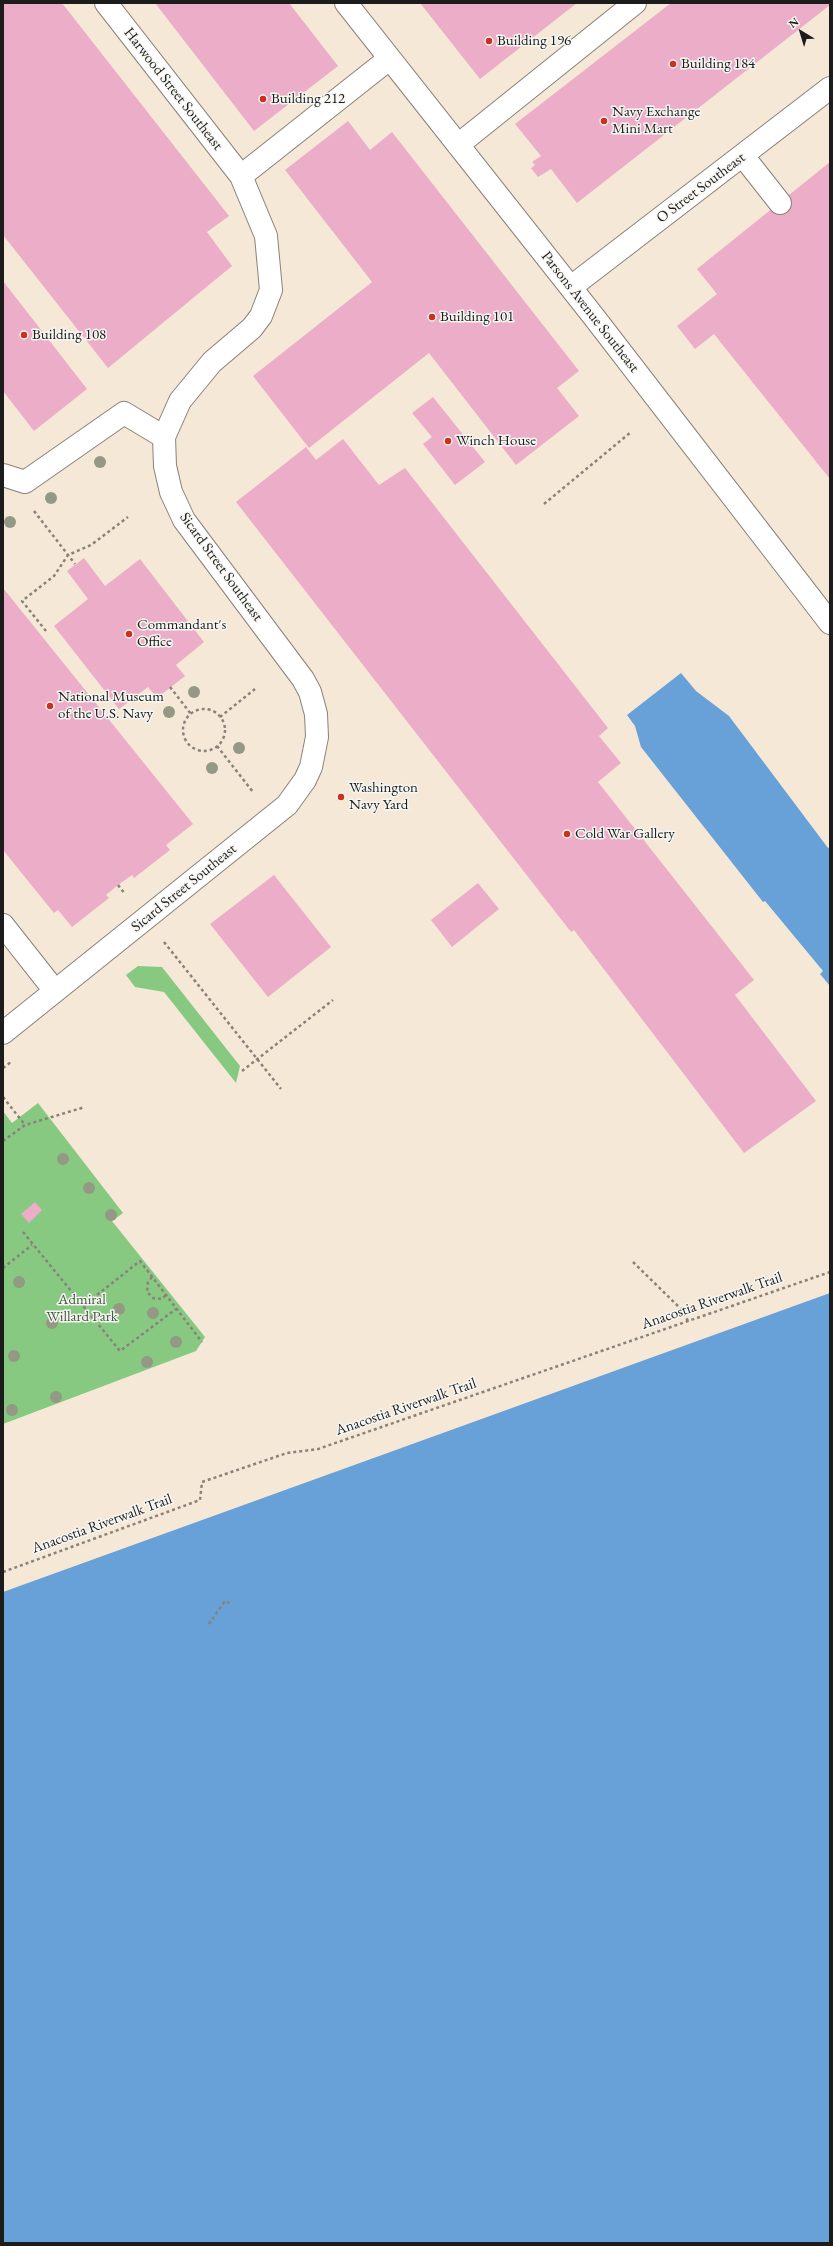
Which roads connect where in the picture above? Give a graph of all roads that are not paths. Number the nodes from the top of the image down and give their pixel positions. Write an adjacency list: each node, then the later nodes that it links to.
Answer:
1 (106, 3): 8 (street, Harwood Street Southeast)
2 (346, 3): 4 (street, Parsons Avenue Southeast)
3 (635, 3): 6 (street)
4 (390, 59): 6 (street, Parsons Avenue Southeast); 8 (street)
5 (830, 88): 7 (street, O Street Southeast)
6 (458, 145): 10 (street, Parsons Avenue Southeast)
7 (743, 156): 9 (street); 10 (street, O Street Southeast)
8 (241, 176): 11 (street, Sicard Street Southeast)
9 (780, 203)
10 (571, 287): 13 (street, Parsons Avenue Southeast)
11 (164, 437): 12 (street); 15 (street, Sicard Street Southeast)
12 (3, 475)
13 (830, 623)
14 (3, 925): 15 (street)
15 (55, 991): 16 (street, Sicard Street Southeast)
16 (3, 1033)

